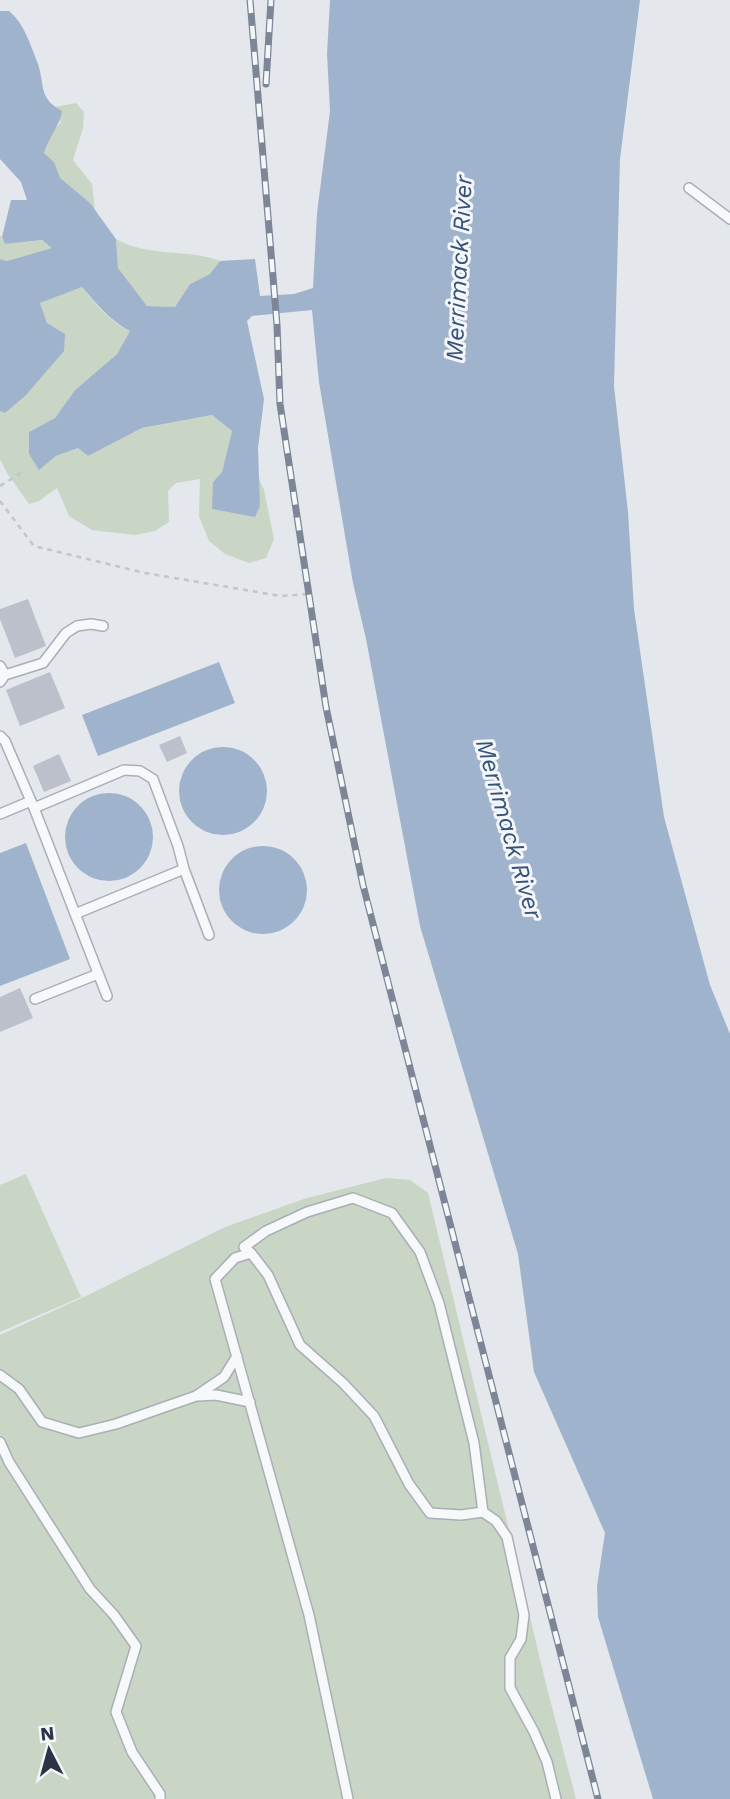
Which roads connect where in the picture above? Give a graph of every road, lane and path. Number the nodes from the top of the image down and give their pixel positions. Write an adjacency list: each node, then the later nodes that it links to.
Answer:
1 (689, 188): 2 (lane)
2 (730, 219)
3 (21, 473): 4 (path)
4 (0, 486)
5 (0, 501): 6 (path)
6 (309, 594)
7 (103, 626): 9 (lane)
8 (0, 666): 9 (lane)
9 (3, 679)
10 (0, 736): 11 (lane)
11 (32, 804): 12 (lane); 13 (lane); 14 (lane)
12 (0, 814)
13 (184, 869): 14 (lane); 15 (lane)
14 (75, 914): 16 (lane)
15 (209, 935)
16 (98, 974): 17 (lane); 18 (lane)
17 (107, 996)
18 (36, 999)
19 (251, 1253): 20 (lane); 25 (lane); 25 (lane)
20 (237, 1356): 22 (lane); 23 (lane)
21 (0, 1376): 22 (lane)
22 (196, 1396): 23 (lane)
23 (250, 1402): 27 (lane)
24 (0, 1442): 26 (lane)
25 (483, 1512): 28 (lane)
26 (160, 1799)
27 (348, 1799)
28 (556, 1799)

